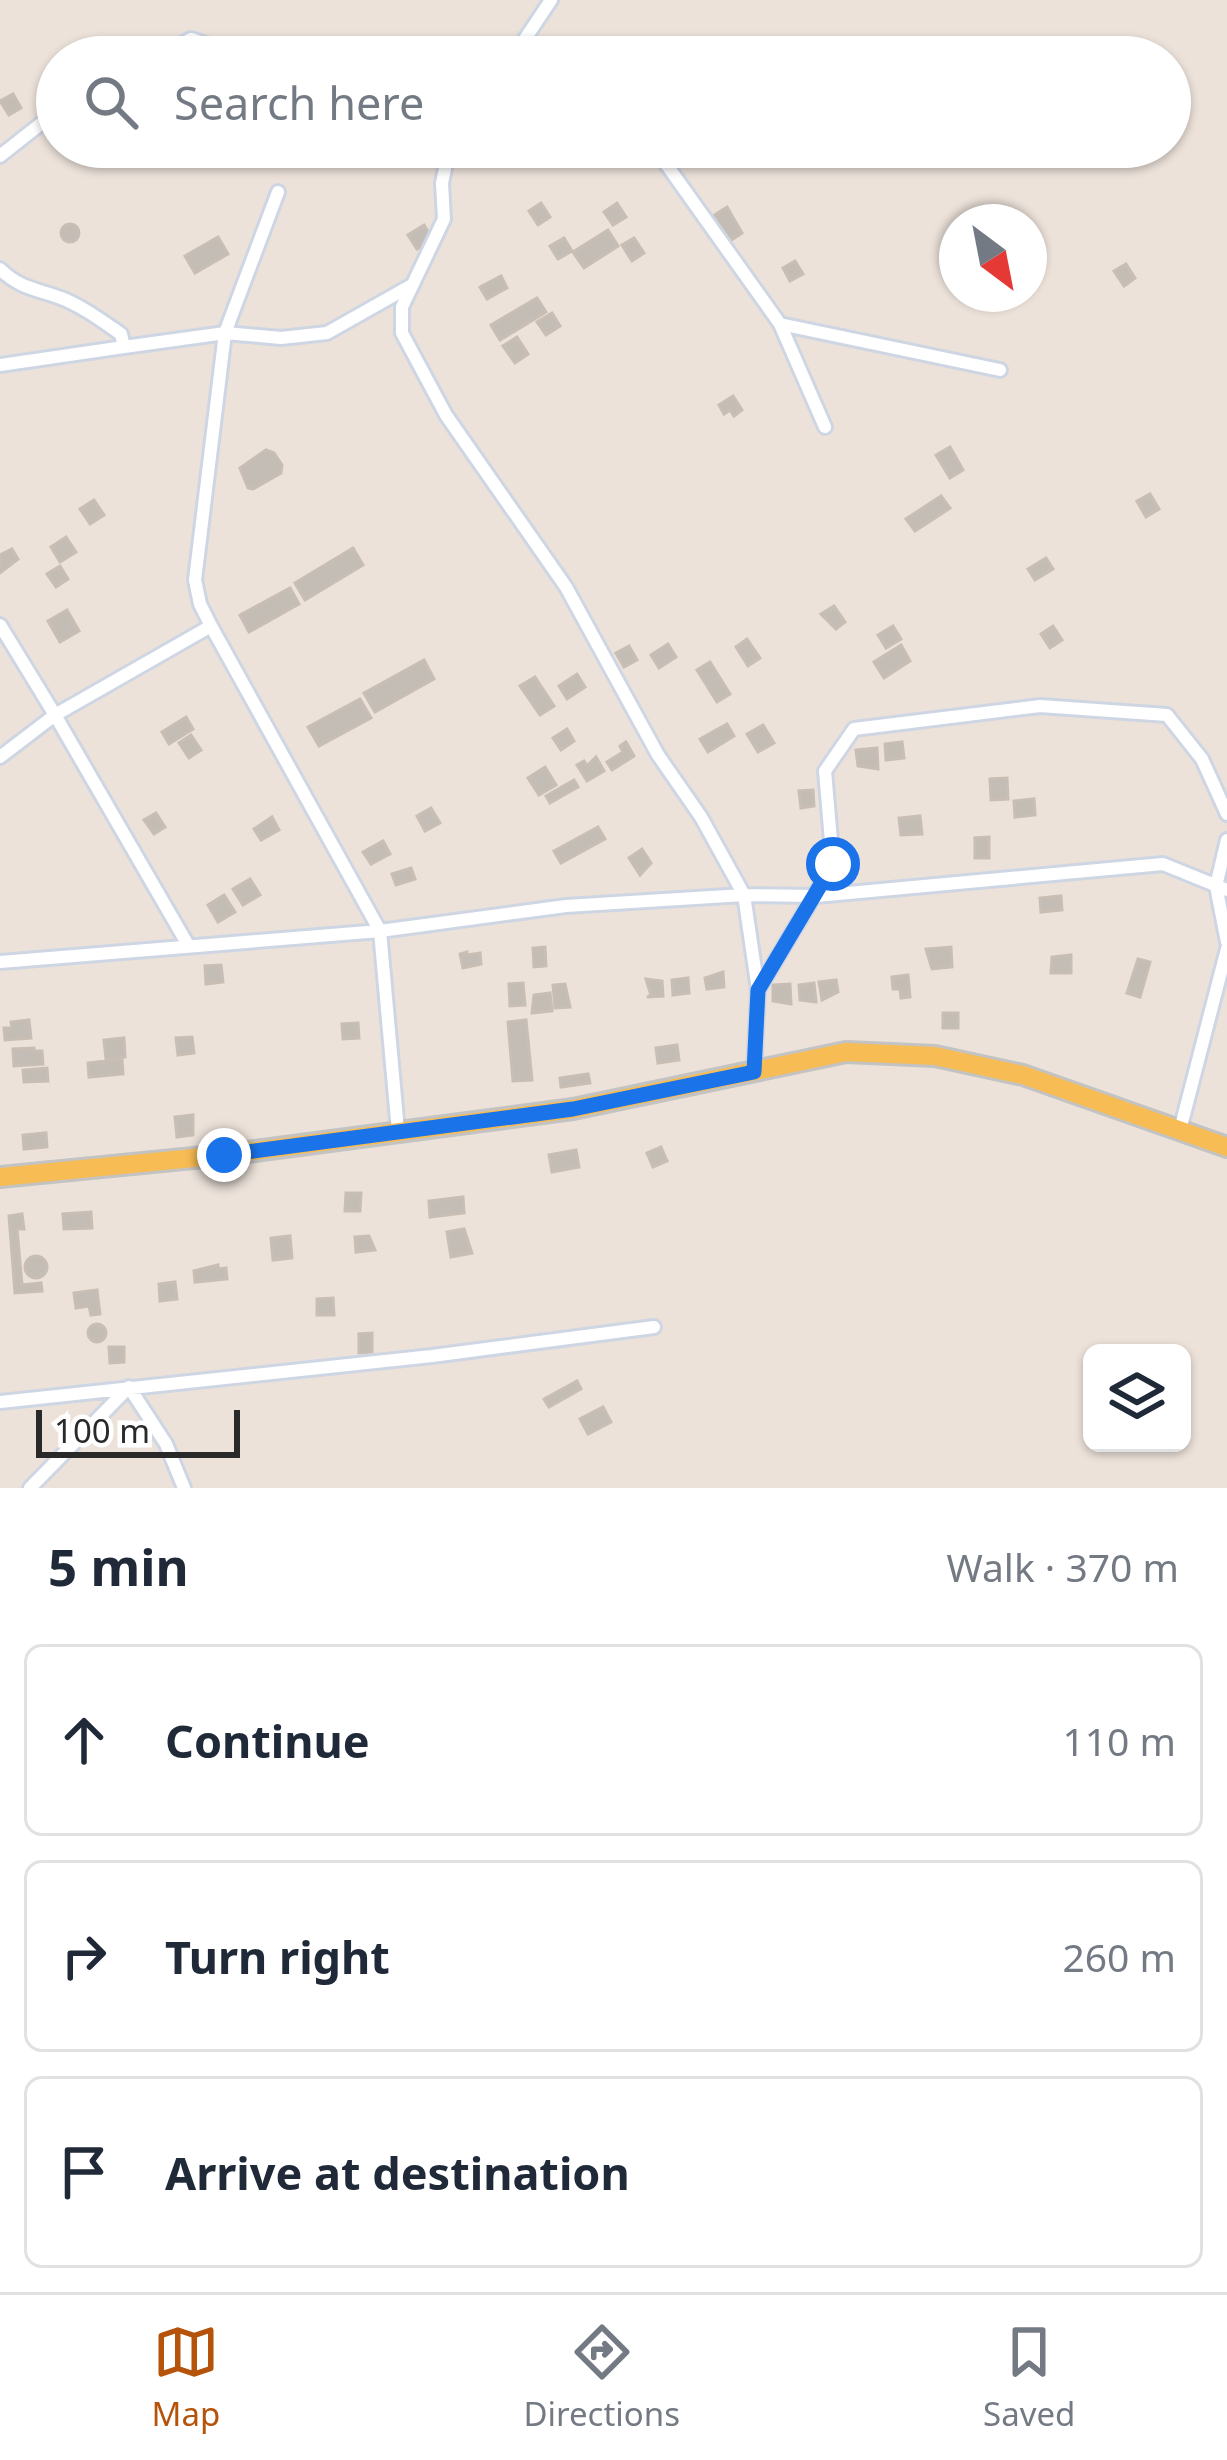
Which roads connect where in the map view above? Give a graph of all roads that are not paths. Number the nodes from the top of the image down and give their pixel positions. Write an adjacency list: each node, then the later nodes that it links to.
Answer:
1 (551, 0): 2 (street)
2 (527, 36)
3 (36, 128): 4 (street)
4 (0, 156)
5 (445, 168): 9 (street)
6 (669, 168): 10 (street)
7 (278, 191): 11 (street)
8 (0, 268): 12 (street)
9 (412, 285): 11 (street); 23 (street)
10 (780, 324): 14 (street); 15 (street)
11 (225, 333): 12 (street); 17 (street)
12 (124, 346): 13 (street)
13 (0, 365)
14 (1000, 370)
15 (825, 427)
16 (0, 625): 18 (street)
17 (211, 626): 18 (street); 25 (street)
18 (55, 715): 19 (street); 26 (street)
19 (0, 757)
20 (1227, 814): 24 (street)
21 (1227, 840): 22 (street)
22 (1222, 888): 24 (street); 27 (street)
23 (744, 895): 24 (street); 25 (street); 29 (street)
24 (816, 896): 29 (street)
25 (380, 931): 26 (street); 32 (street)
26 (188, 945): 28 (street)
27 (1227, 945): 31 (street)
28 (0, 962)
29 (758, 990): 30 (street)
30 (754, 1072): 31 (main road); 32 (main road)
31 (1180, 1130): 33 (main road)
32 (398, 1131): 34 (main road)
33 (1227, 1147)
34 (0, 1177)
35 (654, 1327): 36 (street)
36 (129, 1387): 37 (street); 38 (street); 39 (street)
37 (0, 1402)
38 (30, 1488)
39 (184, 1488)

